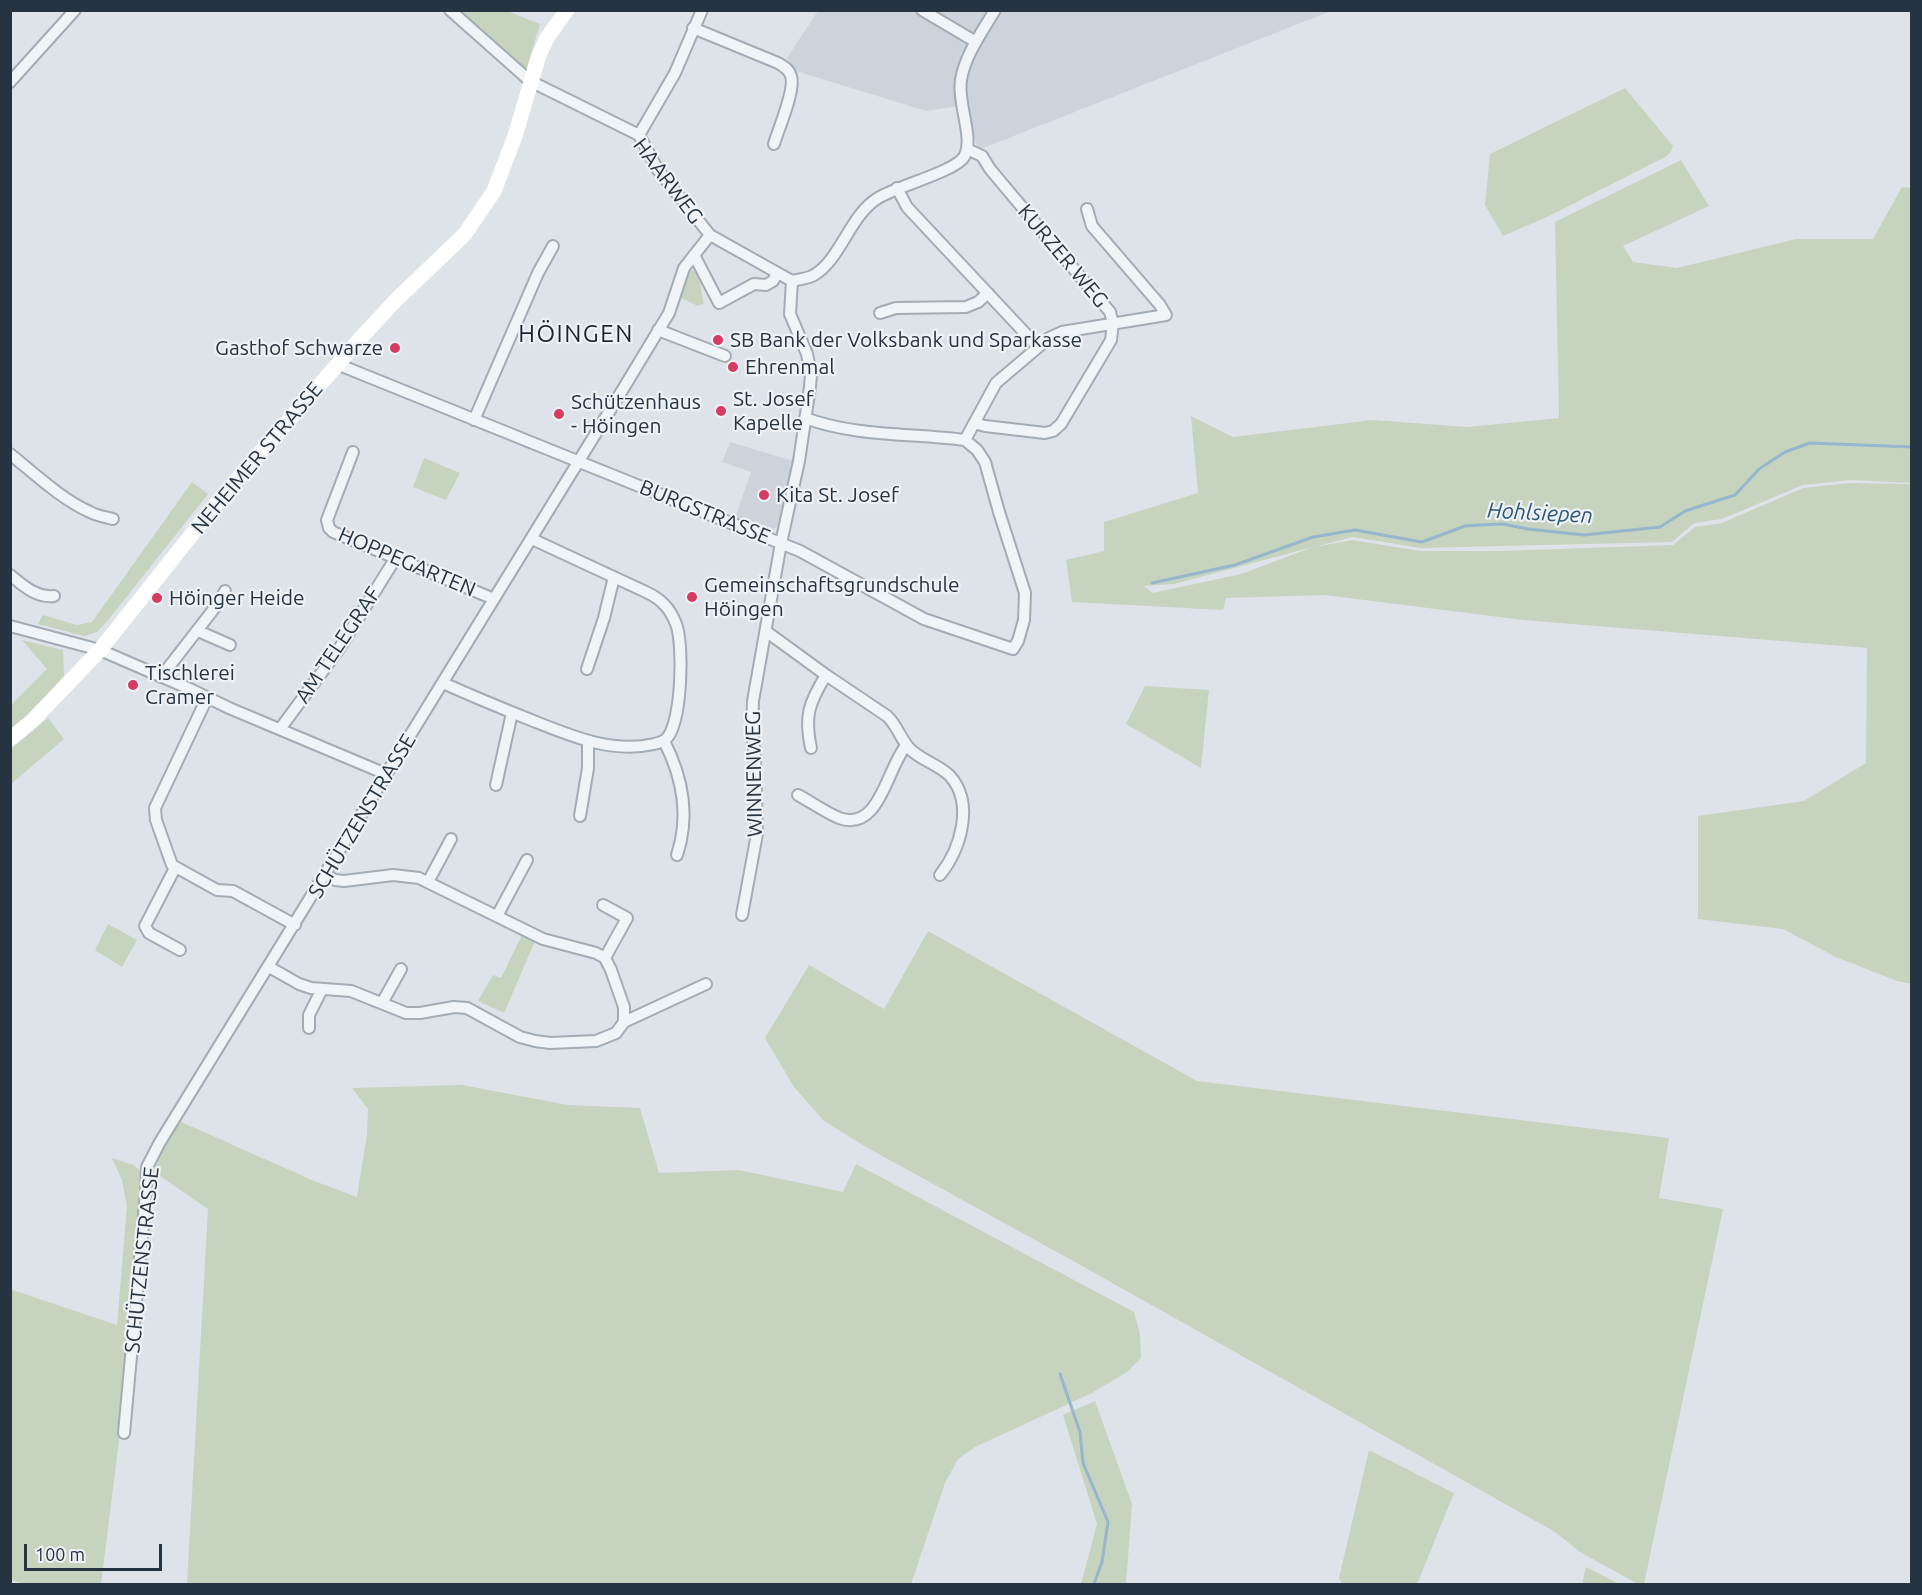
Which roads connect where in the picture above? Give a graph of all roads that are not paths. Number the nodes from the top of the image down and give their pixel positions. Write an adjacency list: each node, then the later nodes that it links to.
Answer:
1 (75, 10): 10 (street)
2 (450, 10): 9 (street, HAARWEG)
3 (567, 10): 9 (main road, NEHEIMER STRASSE)
4 (702, 10): 7 (street)
5 (922, 10): 8 (street)
6 (995, 10): 8 (street)
7 (693, 28): 11 (street); 12 (street)
8 (976, 42): 13 (street)
9 (530, 81): 11 (street, HAARWEG); 27 (main road, NEHEIMER STRASSE)
10 (10, 82)
11 (639, 135): 16 (street, HAARWEG)
12 (774, 144)
13 (967, 149): 14 (street); 23 (street, KURZER WEG)
14 (897, 188): 20 (street); 21 (street)
15 (1087, 209): 23 (street)
16 (710, 235): 18 (street, SCHÜTZENSTRASSE); 19 (street, HAARWEG)
17 (553, 246): 29 (street)
18 (694, 255): 19 (street); 24 (street, SCHÜTZENSTRASSE)
19 (777, 273): 20 (street, HAARWEG)
20 (792, 281): 28 (street, WINNENWEG)
21 (988, 293): 22 (street); 25 (street)
22 (880, 312)
23 (1113, 323): 25 (street); 30 (street, KURZER WEG)
24 (658, 330): 26 (street); 34 (street, SCHÜTZENSTRASSE)
25 (1038, 347): 30 (street)
26 (725, 356)
27 (337, 364): 29 (street, BURGSTRASSE); 48 (main road, NEHEIMER STRASSE)
28 (806, 418): 31 (street); 37 (street, WINNENWEG)
29 (474, 420): 34 (street, BURGSTRASSE)
30 (974, 423): 31 (street)
31 (965, 440): 37 (street, BURGSTRASSE)
32 (353, 452): 38 (street, HOPPEGARTEN)
33 (10, 454): 35 (street)
34 (579, 461): 36 (street, SCHÜTZENSTRASSE); 37 (street, BURGSTRASSE)
35 (113, 519)
36 (532, 539): 40 (street); 43 (street, SCHÜTZENSTRASSE)
37 (781, 543): 46 (street, WINNENWEG)
38 (395, 559): 43 (street, HOPPEGARTEN); 55 (street, AM TELEGRAF)
39 (10, 574): 42 (street)
40 (614, 577): 49 (street); 58 (street)
41 (225, 591): 45 (street)
42 (54, 596)
43 (494, 599): 52 (street, SCHÜTZENSTRASSE)
44 (10, 626): 48 (street)
45 (198, 631): 47 (street); 51 (street)
46 (767, 632): 50 (street); 73 (street, WINNENWEG)
47 (230, 645)
48 (100, 650): 51 (street); 56 (main road, NEHEIMER STRASSE)
49 (588, 669)
50 (826, 675): 59 (street); 60 (street)
51 (161, 677): 53 (street)
52 (443, 682): 54 (street); 61 (street, SCHÜTZENSTRASSE)
53 (207, 698): 55 (street); 68 (street)
54 (512, 713): 57 (street); 62 (street)
55 (280, 729): 61 (street)
56 (10, 739)
57 (588, 741): 58 (street); 64 (street)
58 (664, 741): 66 (street)
59 (906, 746): 63 (street); 70 (street)
60 (811, 748)
61 (386, 774): 69 (street, SCHÜTZENSTRASSE)
62 (496, 785)
63 (798, 795)
64 (580, 816)
65 (451, 838): 71 (street)
66 (677, 855)
67 (527, 860): 74 (street)
68 (175, 868): 75 (street); 76 (street)
69 (326, 875): 71 (street); 75 (street, SCHÜTZENSTRASSE)
70 (940, 875)
71 (428, 882): 74 (street)
72 (603, 905): 77 (street)
73 (742, 915)
74 (497, 916): 77 (street)
75 (295, 925): 78 (street, SCHÜTZENSTRASSE)
76 (180, 950)
77 (605, 958): 83 (street)
78 (269, 967): 81 (street); 85 (street, SCHÜTZENSTRASSE)
79 (401, 969): 82 (street)
80 (706, 984): 83 (street)
81 (322, 989): 82 (street); 84 (street)
82 (382, 1004): 83 (street)
83 (624, 1022)
84 (309, 1028)
85 (124, 1433)

